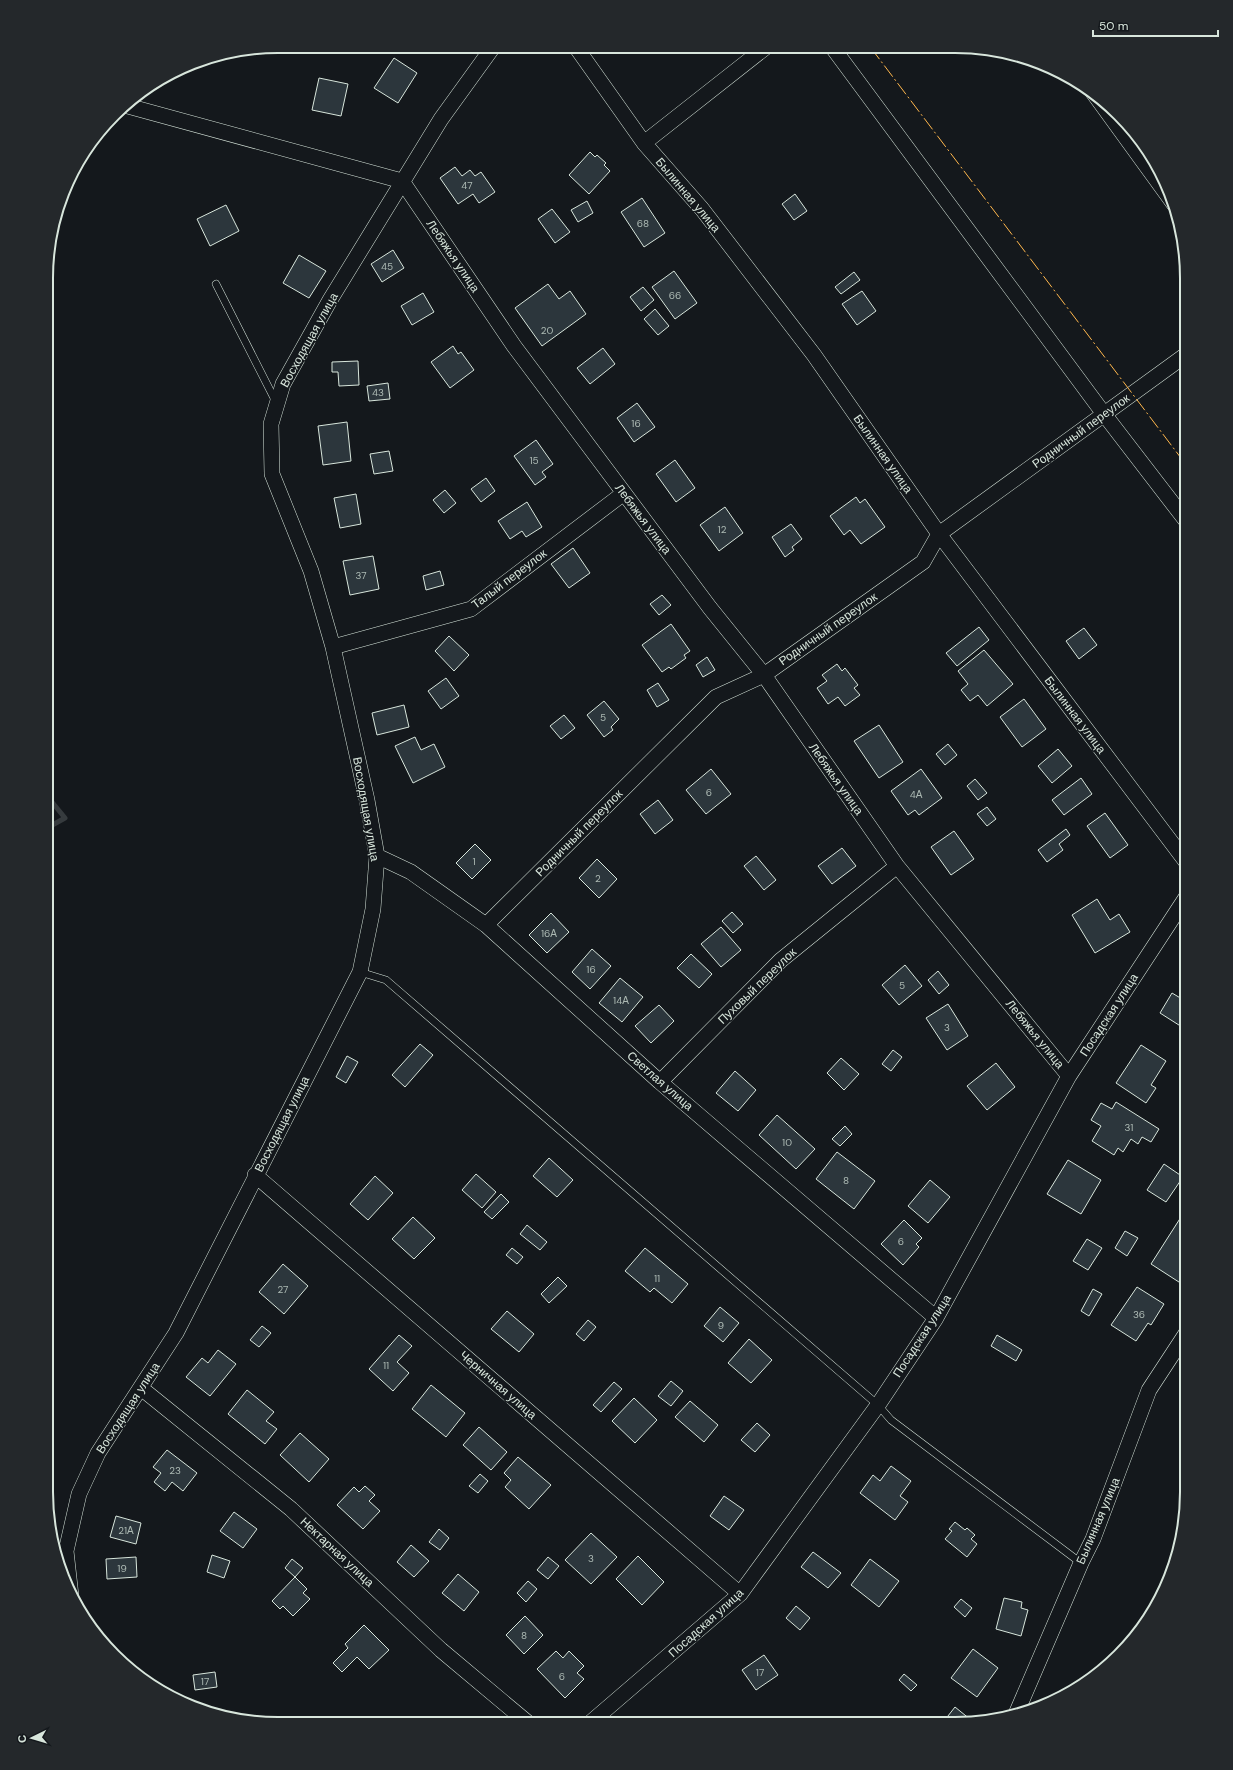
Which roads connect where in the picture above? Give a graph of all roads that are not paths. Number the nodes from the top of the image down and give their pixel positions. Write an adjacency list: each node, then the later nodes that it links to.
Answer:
1 (490, 53): 8 (street, Восходящая улица)
2 (580, 53): 7 (street, Былинная улица)
3 (758, 53): 7 (street)
4 (837, 53): 13 (street)
5 (132, 107): 8 (street)
6 (1109, 115): 9 (street)
7 (644, 143): 16 (street, Былинная улица)
8 (402, 181): 12 (street, Восходящая улица); 14 (street, Лебяжья улица)
9 (1159, 183)
10 (216, 284): 12 (lane)
11 (1180, 359): 13 (street, Родничный переулок)
12 (277, 404): 17 (street, Восходящая улица)
13 (1104, 414): 15 (street); 16 (street, Родничный переулок)
14 (624, 493): 17 (street, Талый переулок); 18 (street, Лебяжья улица)
15 (1180, 513)
16 (939, 534): 18 (street, Родничный переулок); 19 (street, Былинная улица)
17 (333, 647): 20 (street, Восходящая улица)
18 (764, 675): 21 (street, Лебяжья улица); 23 (street, Родничный переулок)
19 (1180, 854)
20 (376, 856): 23 (street, Светлая улица); 24 (street, Восходящая улица)
21 (897, 866): 25 (street, Лебяжья улица); 26 (street, Пуховый переулок)
22 (1180, 907): 25 (street, Посадская улица)
23 (486, 925): 26 (street, Светлая улица)
24 (360, 972): 27 (street, Восходящая улица); 31 (lane)
25 (1069, 1076): 28 (street, Посадская улица)
26 (660, 1082): 28 (street, Светлая улица)
27 (255, 1175): 30 (street, Восходящая улица); 34 (street, Черничная улица)
28 (936, 1318): 31 (street, Посадская улица)
29 (1180, 1343): 32 (street, Былинная улица)
30 (141, 1388): 33 (street, Восходящая улица); 36 (street, Нектарная улица)
31 (878, 1405): 32 (lane); 34 (street, Посадская улица)
32 (1081, 1563): 35 (street, Былинная улица)
33 (68, 1574)
34 (740, 1594): 37 (street, Посадская улица)
35 (1019, 1707)
36 (521, 1717)
37 (597, 1717)

